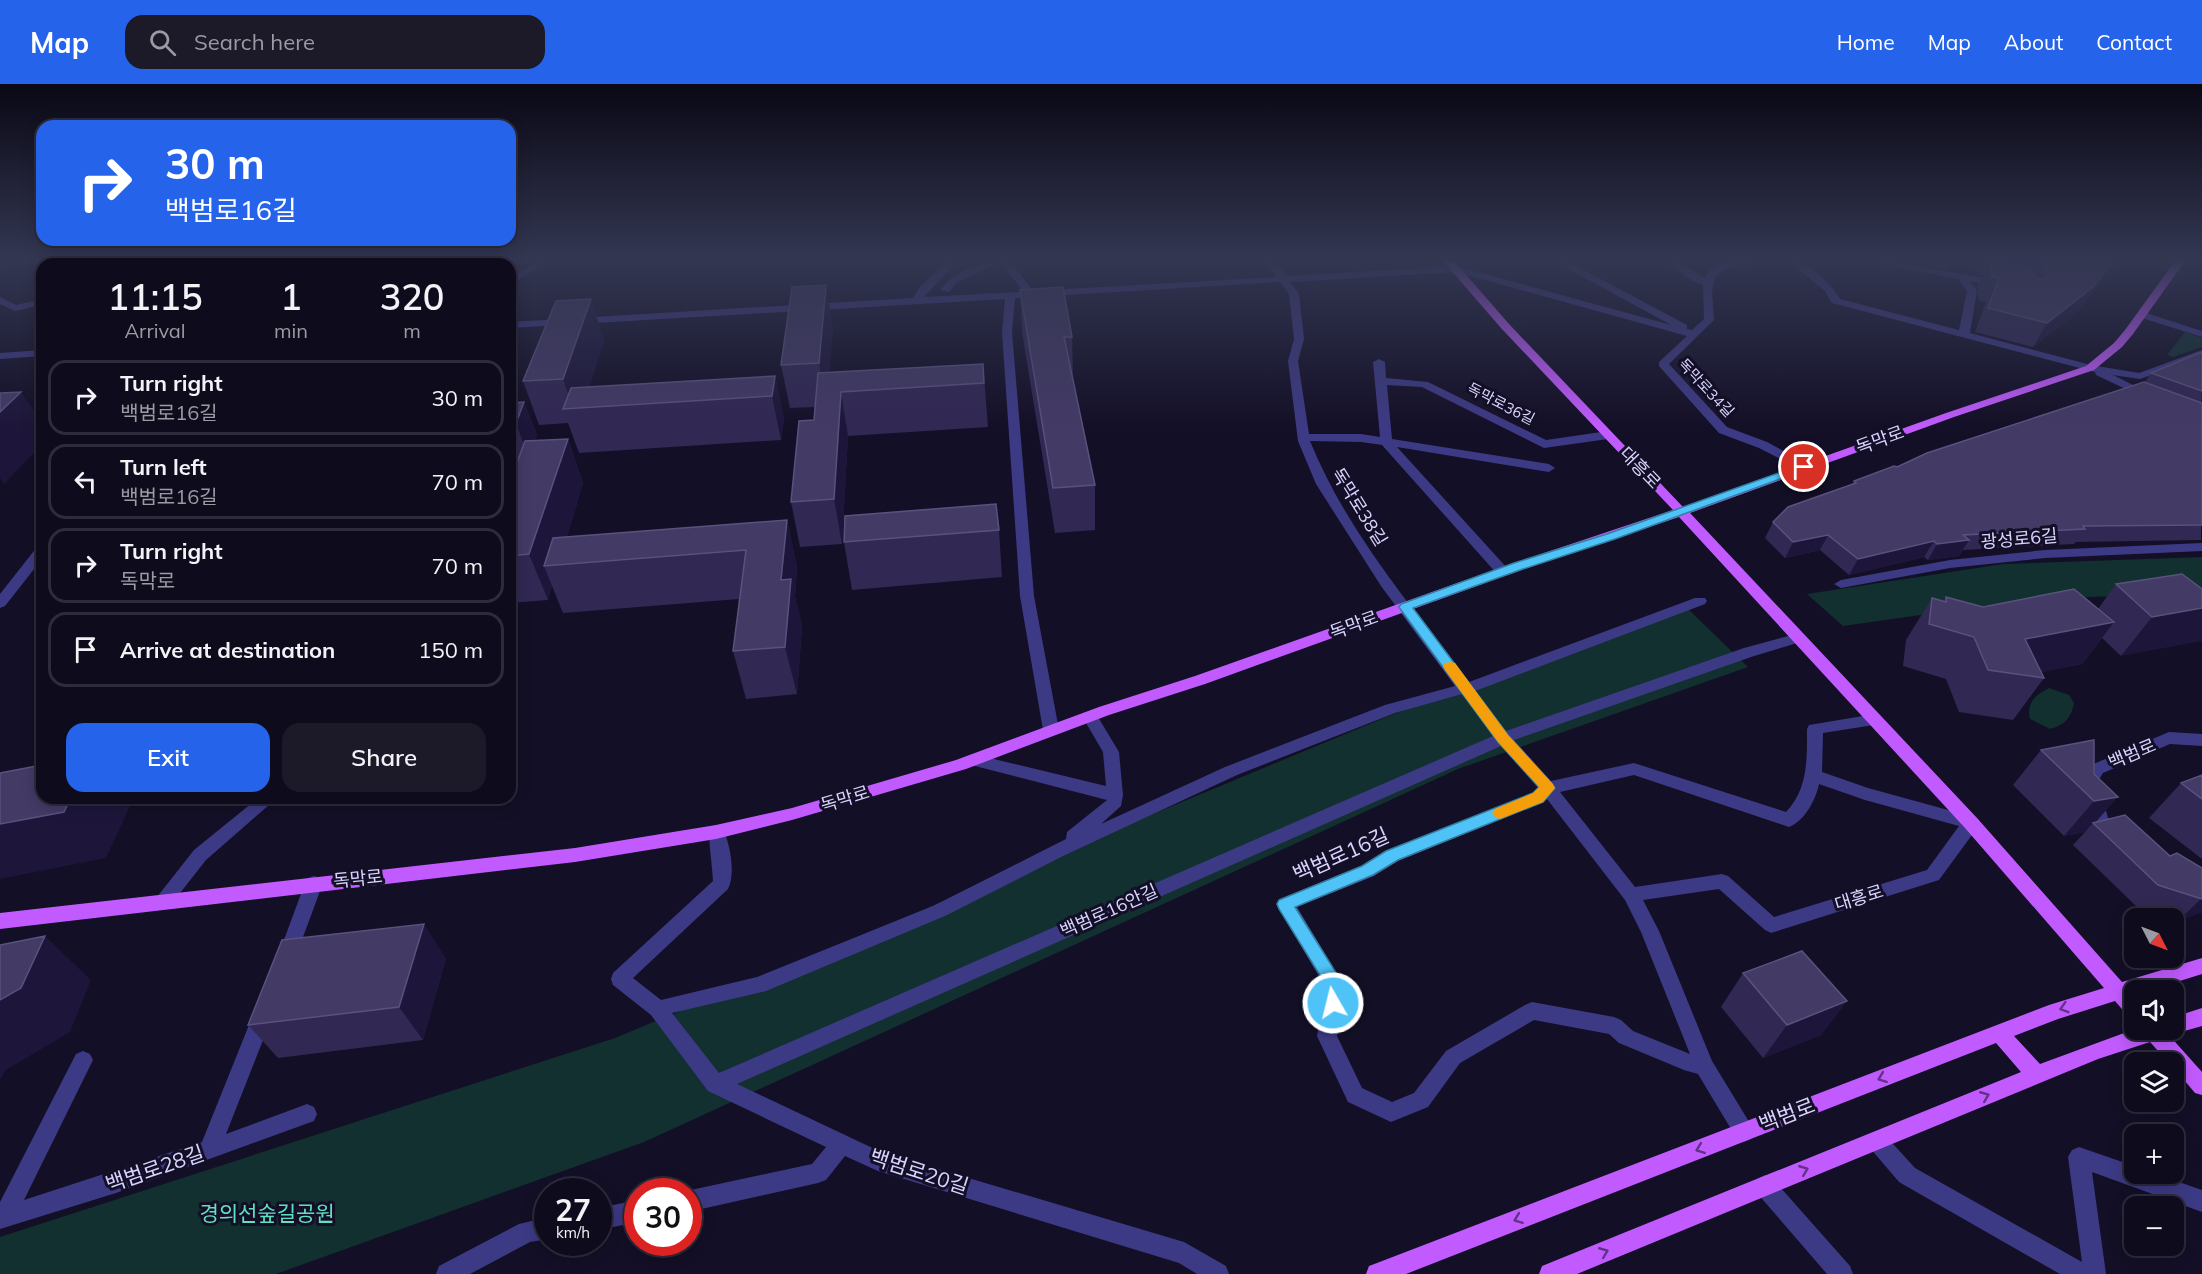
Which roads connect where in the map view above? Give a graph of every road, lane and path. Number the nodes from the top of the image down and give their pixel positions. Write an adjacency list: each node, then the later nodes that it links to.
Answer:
1 (670, 317): 12 (street)
2 (1008, 317): 40 (street)
3 (1297, 317): 24 (street, 독막로38길)
4 (1497, 317): 23 (main road, 대흥로)
5 (1632, 317): 13 (street)
6 (1665, 317): 13 (street)
7 (1709, 317): 13 (street, 독막로34길)
8 (1896, 317): 14 (street)
9 (1967, 317): 14 (street)
10 (2142, 317): 20 (main road, 독막로)
11 (2148, 317): 15 (street)
12 (516, 326)
13 (1693, 334): 26 (street, 독막로34길)
14 (1964, 334): 20 (street)
15 (2202, 334)
16 (2202, 353): 20 (street)
17 (36, 354): 18 (street)
18 (0, 356)
19 (1379, 362): 21 (street)
20 (2090, 368): 22 (street); 26 (main road, 독막로)
21 (1381, 381): 23 (street, 독막로36길); 25 (street)
22 (2150, 397)
23 (1608, 435): 28 (main road, 대흥로)
24 (1304, 437): 25 (street); 35 (street, 독막로38길)
25 (1386, 442): 27 (street); 31 (street)
26 (1804, 467): 28 (main road, 독막로)
27 (1549, 468)
28 (1681, 511): 31 (main road, 독막로); 36 (main road, 대흥로)
29 (2202, 547): 32 (street, 광성로6길)
30 (36, 558): 34 (street)
31 (1503, 572): 35 (main road, 독막로)
32 (1842, 584)
33 (1700, 602): 37 (street)
34 (0, 603)
35 (1405, 607): 37 (street); 38 (main road, 독막로)
36 (1799, 638): 39 (main road, 대흥로); 41 (street)
37 (1466, 688): 41 (street); 51 (street)
38 (1090, 716): 40 (main road, 독막로); 46 (street)
39 (1875, 720): 44 (street); 48 (main road, 대흥로)
40 (1052, 730): 43 (main road, 독막로)
41 (1503, 738): 45 (street); 70 (street, 백범로16안길)
42 (2202, 740): 50 (street, 백범로)
43 (973, 759): 46 (street); 49 (main road, 독막로)
44 (1815, 776): 45 (street); 48 (street)
45 (1548, 788): 53 (street); 68 (street, 백범로16길)
46 (1115, 795): 51 (street)
47 (262, 804): 54 (street)
48 (1971, 823): 53 (street, 대흥로); 58 (main road, 대흥로)
49 (716, 832): 52 (main road, 독막로); 61 (street, 백범로20길)
50 (2128, 841)
51 (1057, 851): 61 (street)
52 (314, 883): 54 (main road, 독막로); 57 (street)
53 (1631, 895): 68 (street)
54 (163, 902): 55 (main road, 독막로)
55 (0, 921)
56 (2202, 966): 58 (main road, 백범로)
57 (279, 976)
58 (2120, 991): 59 (main road, 대흥로); 64 (main road, 백범로, one-way to 64)
59 (2124, 996)
60 (270, 998): 76 (street)
61 (658, 1009): 70 (street, 백범로20길)
62 (2202, 1017): 63 (main road)
63 (2184, 1022)
64 (1999, 1033): 69 (main road); 73 (main road, 백범로, one-way to 73)
65 (2126, 1040): 69 (main road)
66 (2163, 1040): 71 (main road)
67 (83, 1060): 80 (street)
68 (1704, 1065): 73 (street)
69 (2037, 1075): 74 (main road, one-way to 69)
70 (715, 1084): 75 (street, 백범로20길)
71 (2202, 1086)
72 (308, 1114): 76 (street, 백범로28길)
73 (1744, 1132): 84 (main road, 백범로, one-way to 84)
74 (1877, 1141): 77 (main road, one-way to 74); 87 (street)
75 (842, 1144): 78 (street); 83 (street, 백범로20길)
76 (209, 1150): 80 (street, 백범로28길)
77 (1765, 1186): 85 (main road, one-way to 77); 86 (street)
78 (702, 1198)
79 (2202, 1201): 88 (street)
80 (2, 1218)
81 (534, 1231): 82 (street)
82 (447, 1274)
83 (1218, 1274)
84 (1377, 1274)
85 (1550, 1274)
86 (1842, 1274)
87 (2082, 1274)
88 (2095, 1274)

